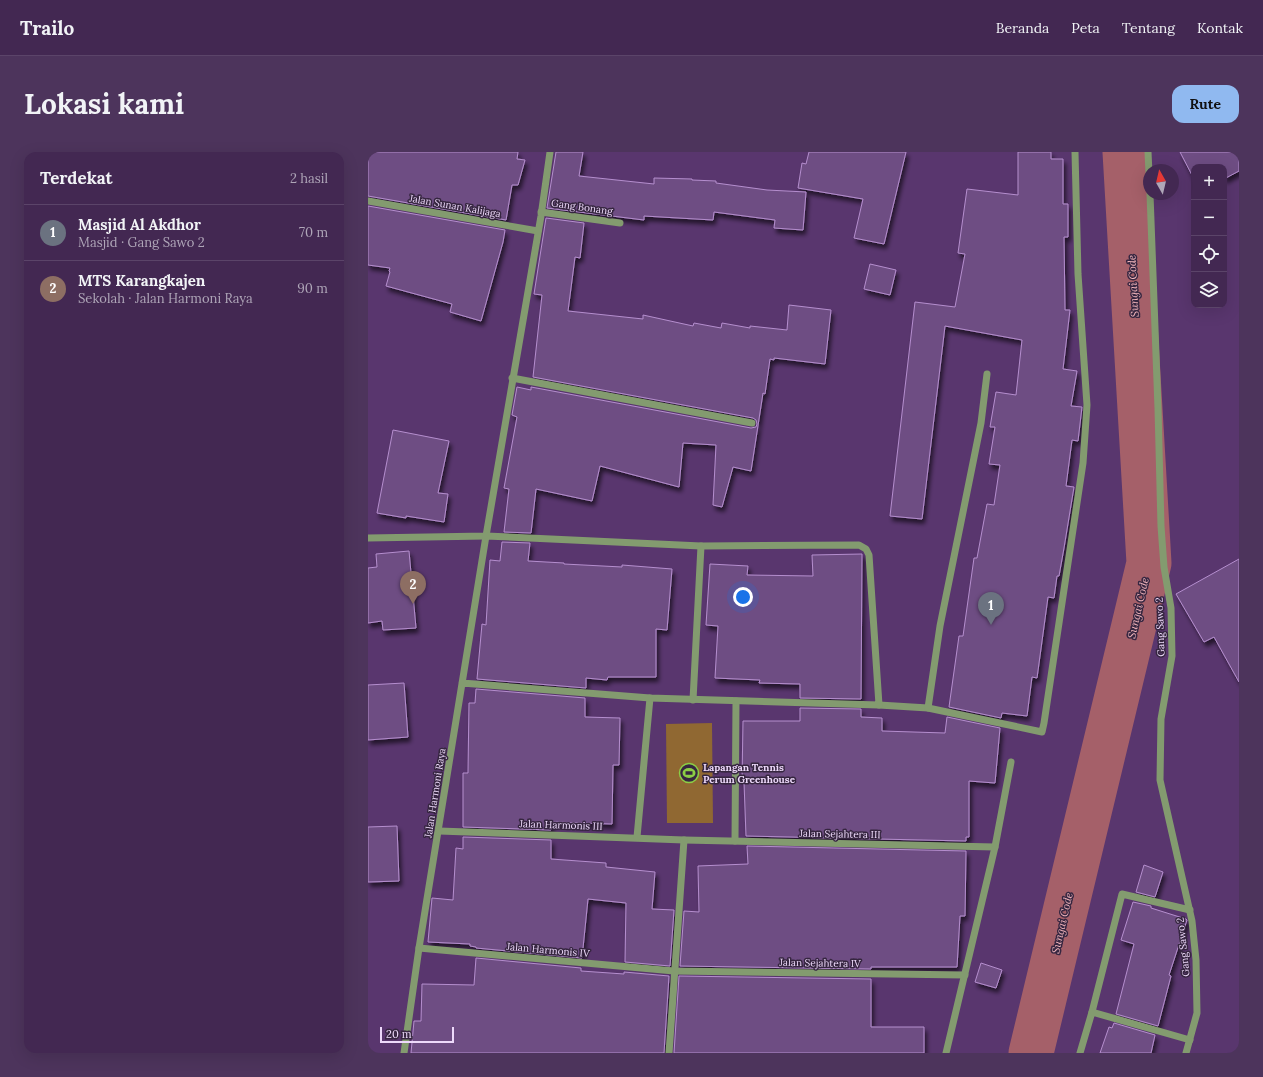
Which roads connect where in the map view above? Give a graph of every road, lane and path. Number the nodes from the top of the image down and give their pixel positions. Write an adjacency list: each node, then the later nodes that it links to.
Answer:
1 (550, 152): 7 (street, Jalan Harmoni Raya)
2 (1075, 152): 21 (street)
3 (1148, 152): 4 (street)
4 (1149, 164)
5 (1150, 200): 28 (street, Gang Sawo 2)
6 (368, 201): 9 (street, Jalan Sunan Kalijaga)
7 (541, 212): 8 (street, Gang Bonang); 9 (street, Jalan Harmoni Raya)
8 (620, 223)
9 (538, 231): 11 (street, Jalan Harmoni Raya)
10 (987, 374): 21 (street)
11 (512, 378): 12 (street); 13 (street, Jalan Harmoni Raya)
12 (752, 423)
13 (486, 536): 14 (street); 15 (street); 16 (street, Jalan Harmoni Raya)
14 (368, 538)
15 (700, 546): 18 (street); 20 (street)
16 (462, 683): 17 (street); 23 (street, Jalan Harmoni Raya)
17 (650, 698): 18 (street); 24 (street)
18 (693, 700): 19 (street)
19 (736, 701): 20 (street); 26 (street)
20 (879, 705): 21 (street)
21 (928, 708)
22 (1011, 762): 27 (street)
23 (439, 831): 24 (street, Jalan Harmonis III); 29 (street, Jalan Harmoni Raya)
24 (637, 837): 25 (street, Jalan Harmonis III)
25 (684, 840): 26 (street, Jalan Sejahtera III); 30 (street)
26 (735, 841): 27 (street, Jalan Sejahtera III)
27 (995, 848): 31 (street)
28 (1190, 910): 32 (street); 33 (street, Gang Sawo 2)
29 (419, 948): 30 (street, Jalan Harmonis IV); 34 (street, Jalan Harmoni Raya)
30 (674, 971): 31 (street, Jalan Sejahtera IV); 35 (street)
31 (965, 975): 36 (street)
32 (1092, 1012): 33 (street); 37 (street)
33 (1190, 1040): 38 (street, Gang Sawo 2)
34 (404, 1053)
35 (669, 1053)
36 (946, 1053)
37 (1080, 1053)
38 (1186, 1053)

